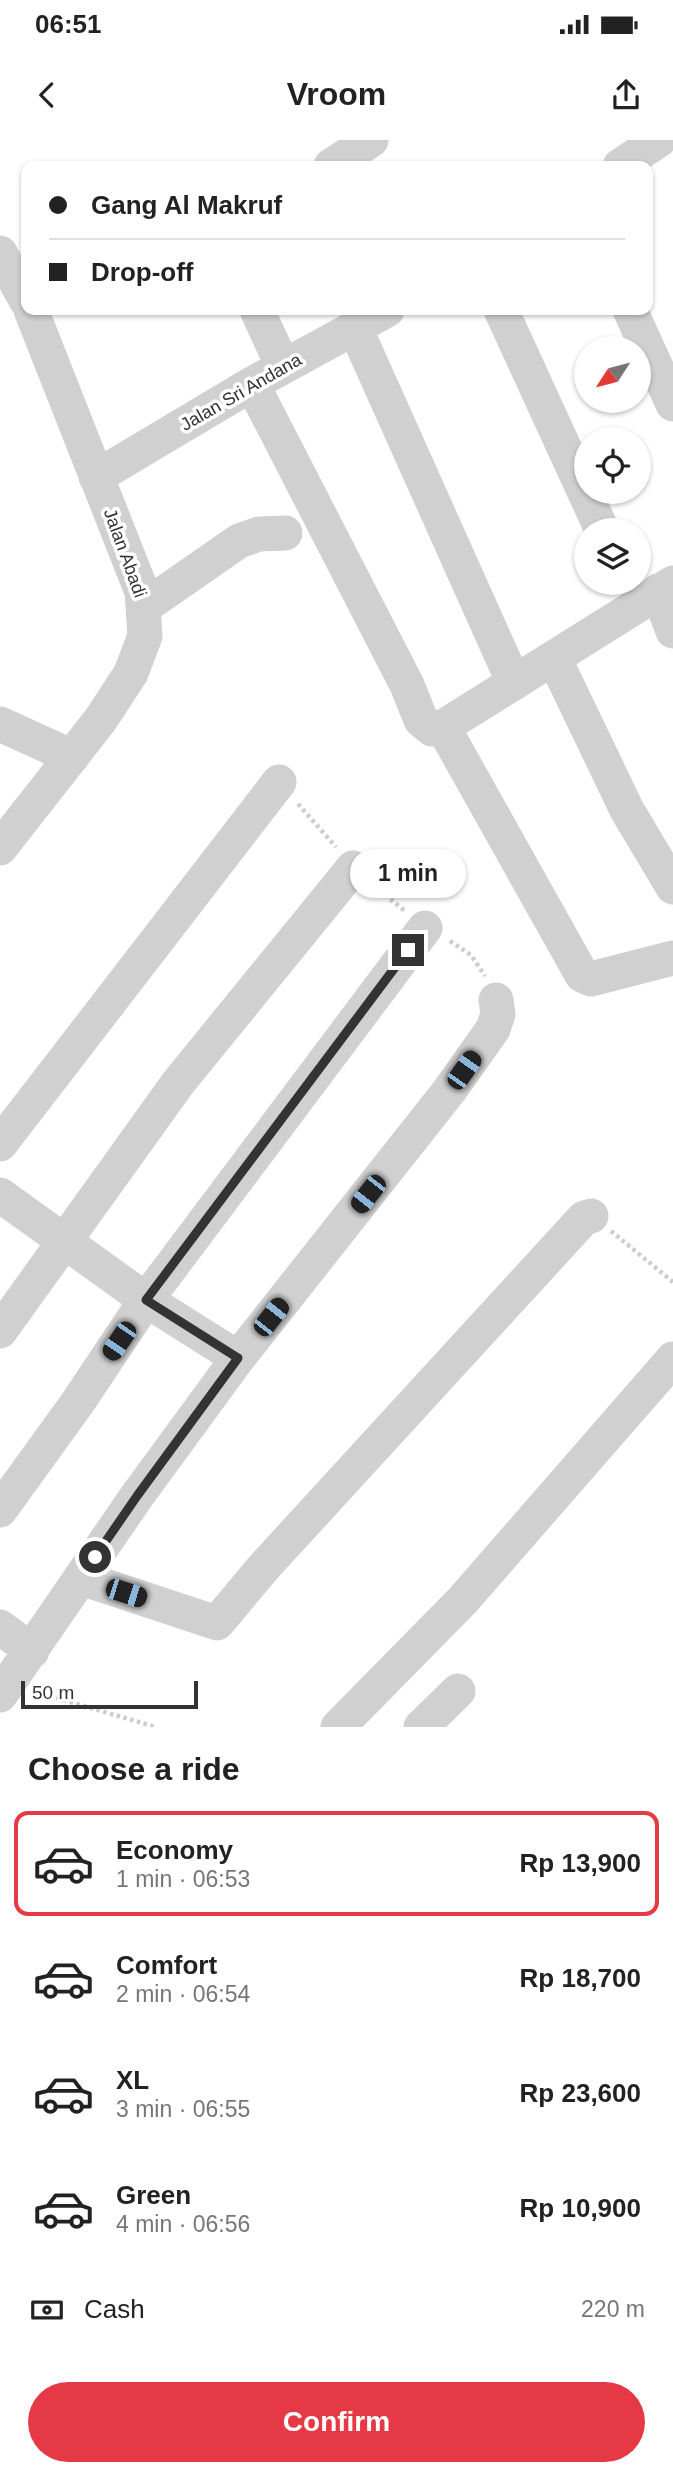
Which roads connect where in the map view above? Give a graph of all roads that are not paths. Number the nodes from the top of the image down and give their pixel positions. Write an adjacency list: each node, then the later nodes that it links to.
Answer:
1 (371, 140): 5 (street)
2 (659, 140): 6 (street)
3 (665, 140): 4 (street)
4 (673, 157)
5 (339, 161)
6 (628, 161)
7 (0, 253): 8 (street)
8 (21, 291)
9 (33, 315): 18 (street, Jalan Abadi)
10 (259, 315): 15 (street)
11 (378, 315): 14 (street, Jalan Sri Andana)
12 (503, 315): 19 (street)
13 (632, 315): 17 (street)
14 (355, 328): 15 (street, Jalan Sri Andana); 26 (street)
15 (283, 367): 16 (street, Jalan Sri Andana)
16 (251, 384): 18 (street, Jalan Sri Andana); 28 (street)
17 (673, 404)
18 (96, 477): 23 (street, Jalan Abadi)
19 (596, 518)
20 (285, 533): 23 (street)
21 (642, 595): 25 (street)
22 (650, 595): 24 (street)
23 (144, 607): 29 (street, Jalan Abadi)
24 (673, 631)
25 (555, 658): 26 (street); 33 (street)
26 (514, 683): 28 (street)
27 (0, 724): 29 (street)
28 (443, 727): 35 (street)
29 (72, 757): 31 (street, Jalan Abadi)
30 (279, 782): 37 (street)
31 (0, 848)
32 (354, 868): 40 (street)
33 (673, 887)
34 (425, 928): 41 (street)
35 (673, 958)
36 (496, 1000): 43 (street)
37 (0, 1144)
38 (0, 1195): 40 (street)
39 (591, 1216): 46 (street)
40 (64, 1240): 41 (street); 42 (street)
41 (146, 1300): 43 (street); 45 (street)
42 (0, 1331)
43 (238, 1358): 46 (street)
44 (673, 1359): 51 (street)
45 (0, 1510)
46 (81, 1578): 48 (street)
47 (0, 1627): 48 (street)
48 (32, 1651): 49 (street)
49 (4, 1689)
50 (458, 1691): 52 (street)
51 (338, 1727)
52 (421, 1727)

